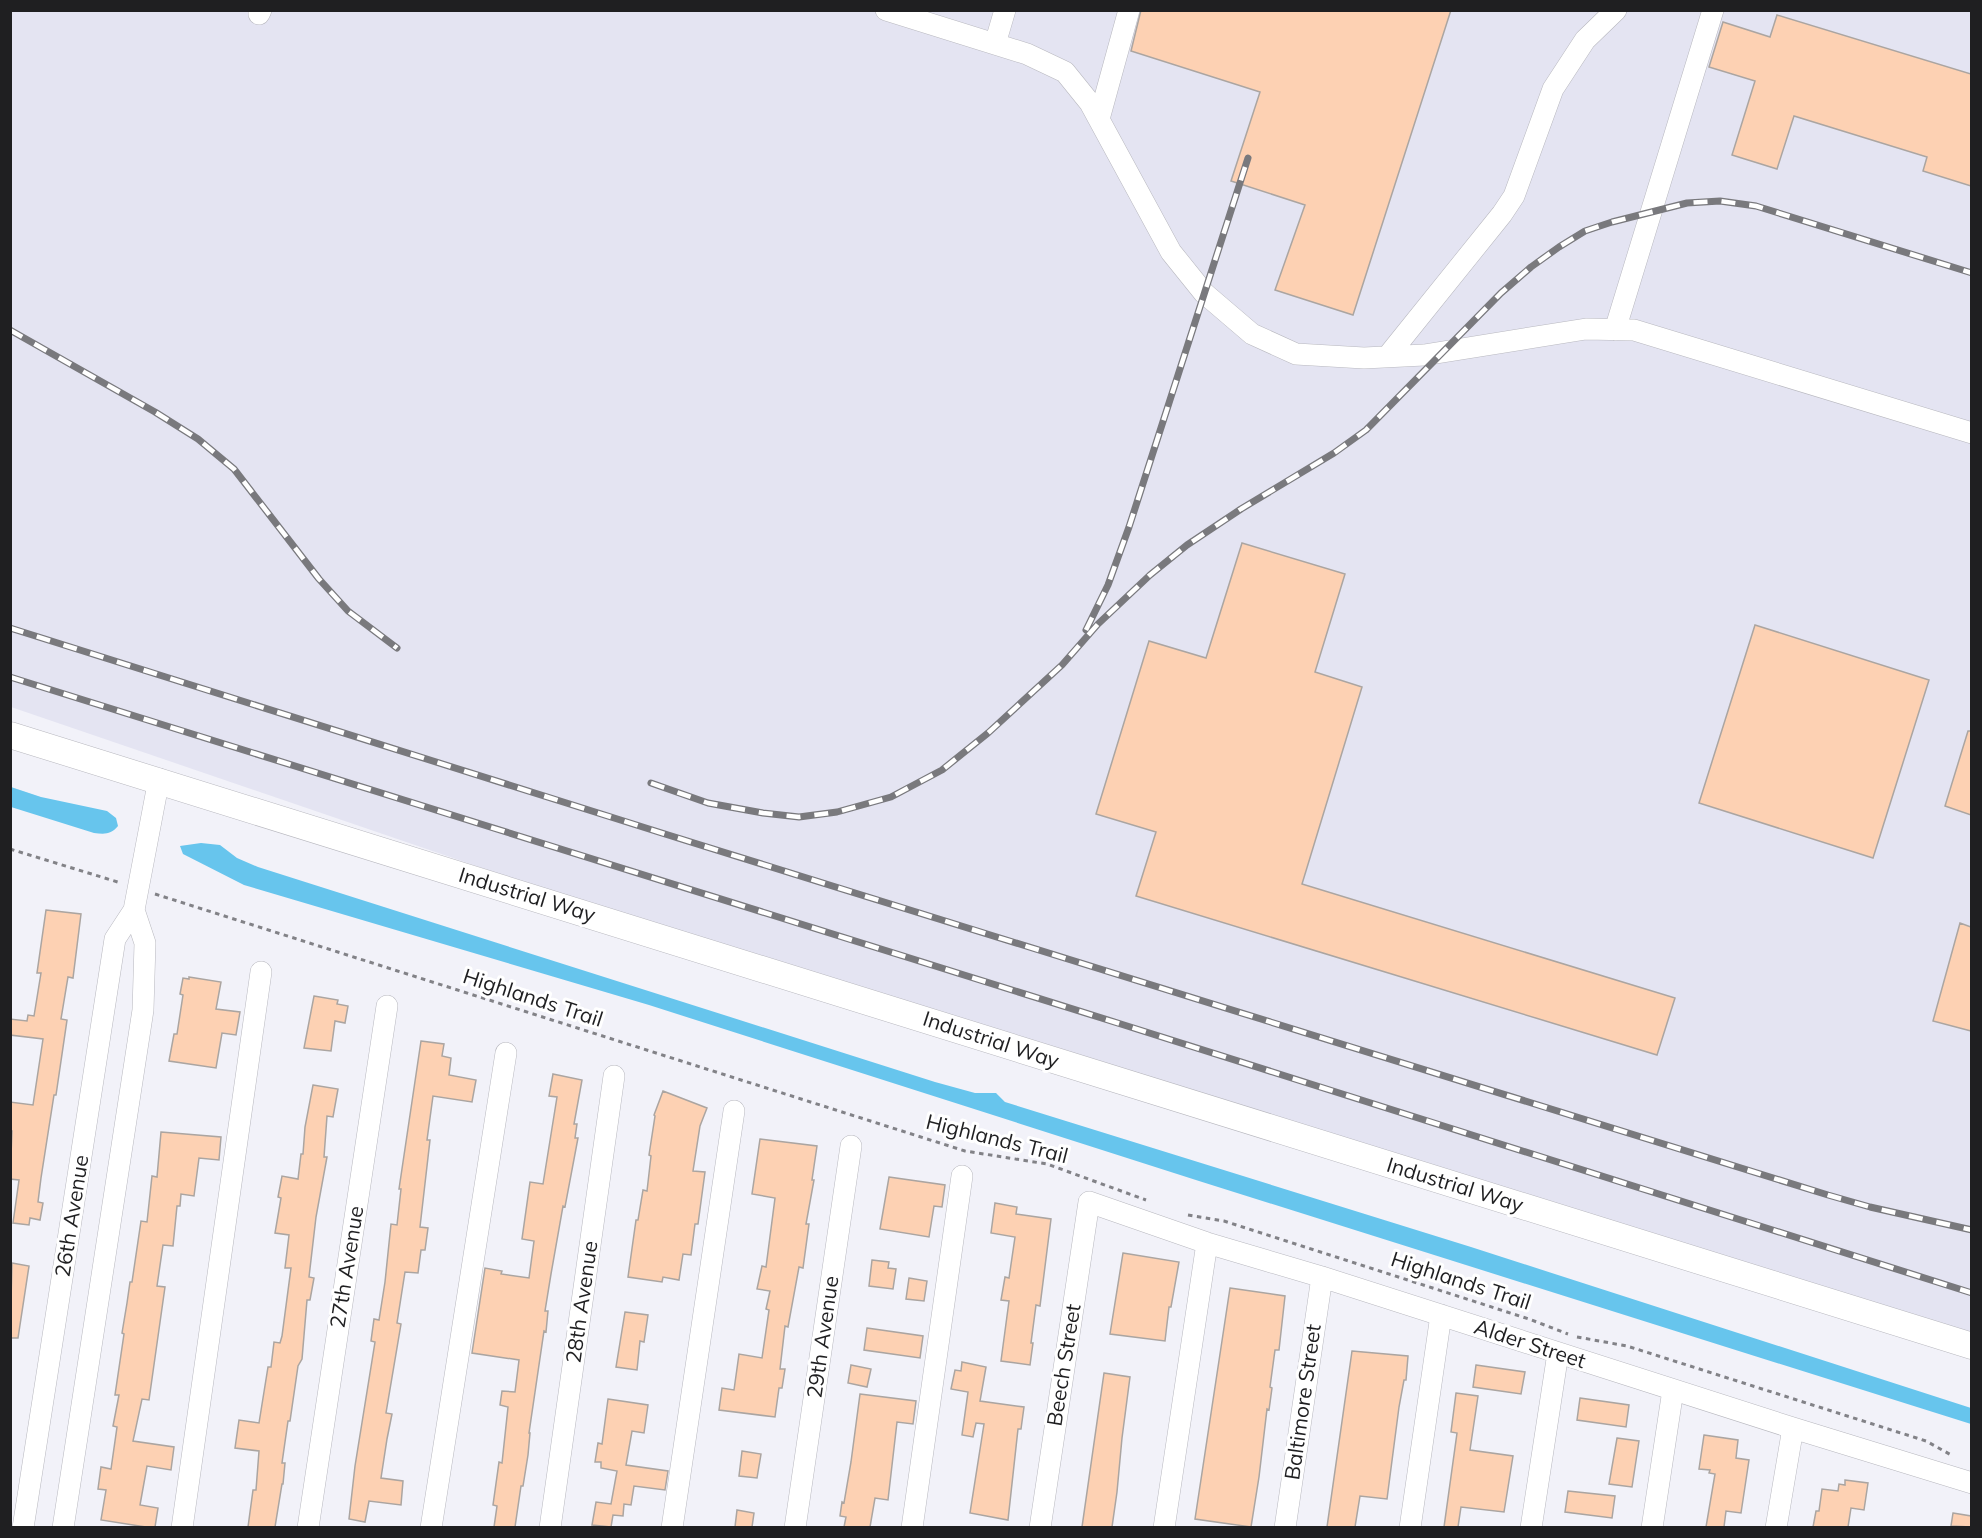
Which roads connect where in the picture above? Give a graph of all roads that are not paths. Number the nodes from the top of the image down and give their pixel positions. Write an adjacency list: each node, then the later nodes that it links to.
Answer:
1 (886, 10): 6 (street)
2 (1005, 10): 6 (street)
3 (1129, 10): 7 (street)
4 (1616, 10): 9 (street)
5 (1713, 10): 8 (street)
6 (995, 44): 7 (street)
7 (1099, 119): 9 (street)
8 (1615, 330): 9 (street); 10 (street)
9 (1387, 357)
10 (1971, 433)
11 (10, 735): 12 (main road, Industrial Way)
12 (159, 780): 13 (street, 26th Avenue); 25 (main road, Industrial Way)
13 (134, 910): 30 (street, 26th Avenue); 31 (street, 26th Avenue)
14 (261, 972): 32 (street)
15 (387, 1006): 33 (street, 27th Avenue)
16 (506, 1053): 34 (street)
17 (614, 1076): 35 (street, 28th Avenue)
18 (734, 1112): 36 (street)
19 (851, 1146): 37 (street, 29th Avenue)
20 (962, 1176): 38 (street)
21 (1089, 1202): 22 (street, Alder Street); 39 (street, Beech Street)
22 (1207, 1243): 23 (street, Alder Street); 40 (street)
23 (1322, 1277): 24 (street, Alder Street); 41 (street, Baltimore Street)
24 (1441, 1315): 26 (street, Alder Street); 42 (street)
25 (1971, 1346)
26 (1558, 1353): 27 (street, Alder Street); 43 (street)
27 (1673, 1390): 28 (street, Alder Street); 44 (street)
28 (1793, 1428): 29 (street, Alder Street); 45 (street)
29 (1971, 1483)
30 (23, 1527)
31 (63, 1527)
32 (182, 1527)
33 (308, 1527)
34 (431, 1527)
35 (550, 1527)
36 (672, 1527)
37 (795, 1527)
38 (912, 1527)
39 (1040, 1527)
40 (1164, 1527)
41 (1285, 1527)
42 (1410, 1527)
43 (1531, 1527)
44 (1652, 1527)
45 (1776, 1527)

